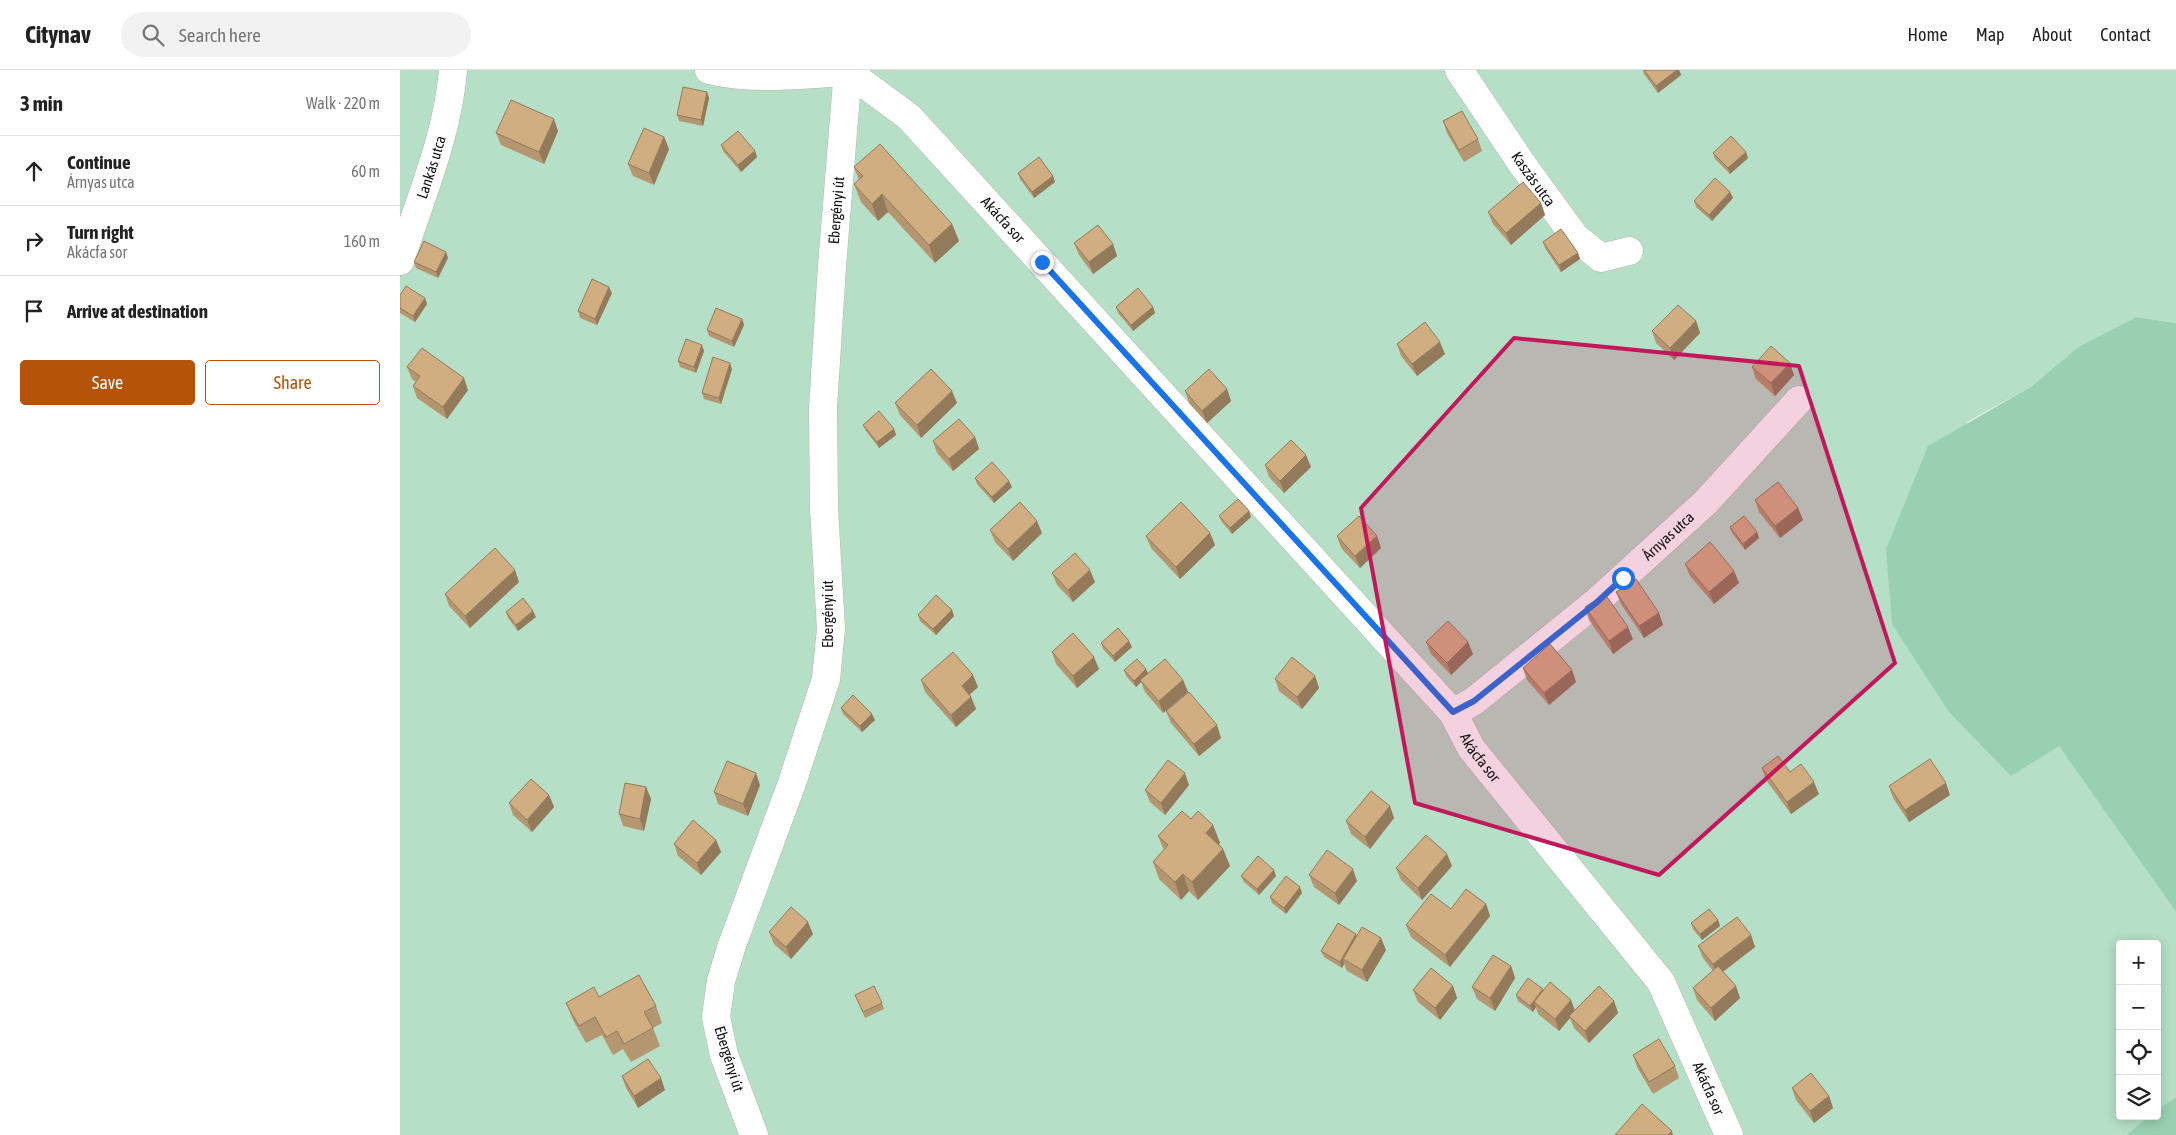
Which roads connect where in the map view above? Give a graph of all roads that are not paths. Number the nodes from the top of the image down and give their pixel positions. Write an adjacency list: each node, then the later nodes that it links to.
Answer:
1 (453, 70): 6 (street, Lankás utca)
2 (709, 70): 4 (street)
3 (1460, 70): 5 (street, Kaszás utca)
4 (849, 71): 8 (street, Akácfa sor); 9 (street, Ebergényi út)
5 (1629, 251)
6 (400, 261)
7 (1799, 400): 8 (street, Árnyas utca)
8 (1453, 712): 10 (street, Akácfa sor)
9 (754, 1135)
10 (1729, 1135)

